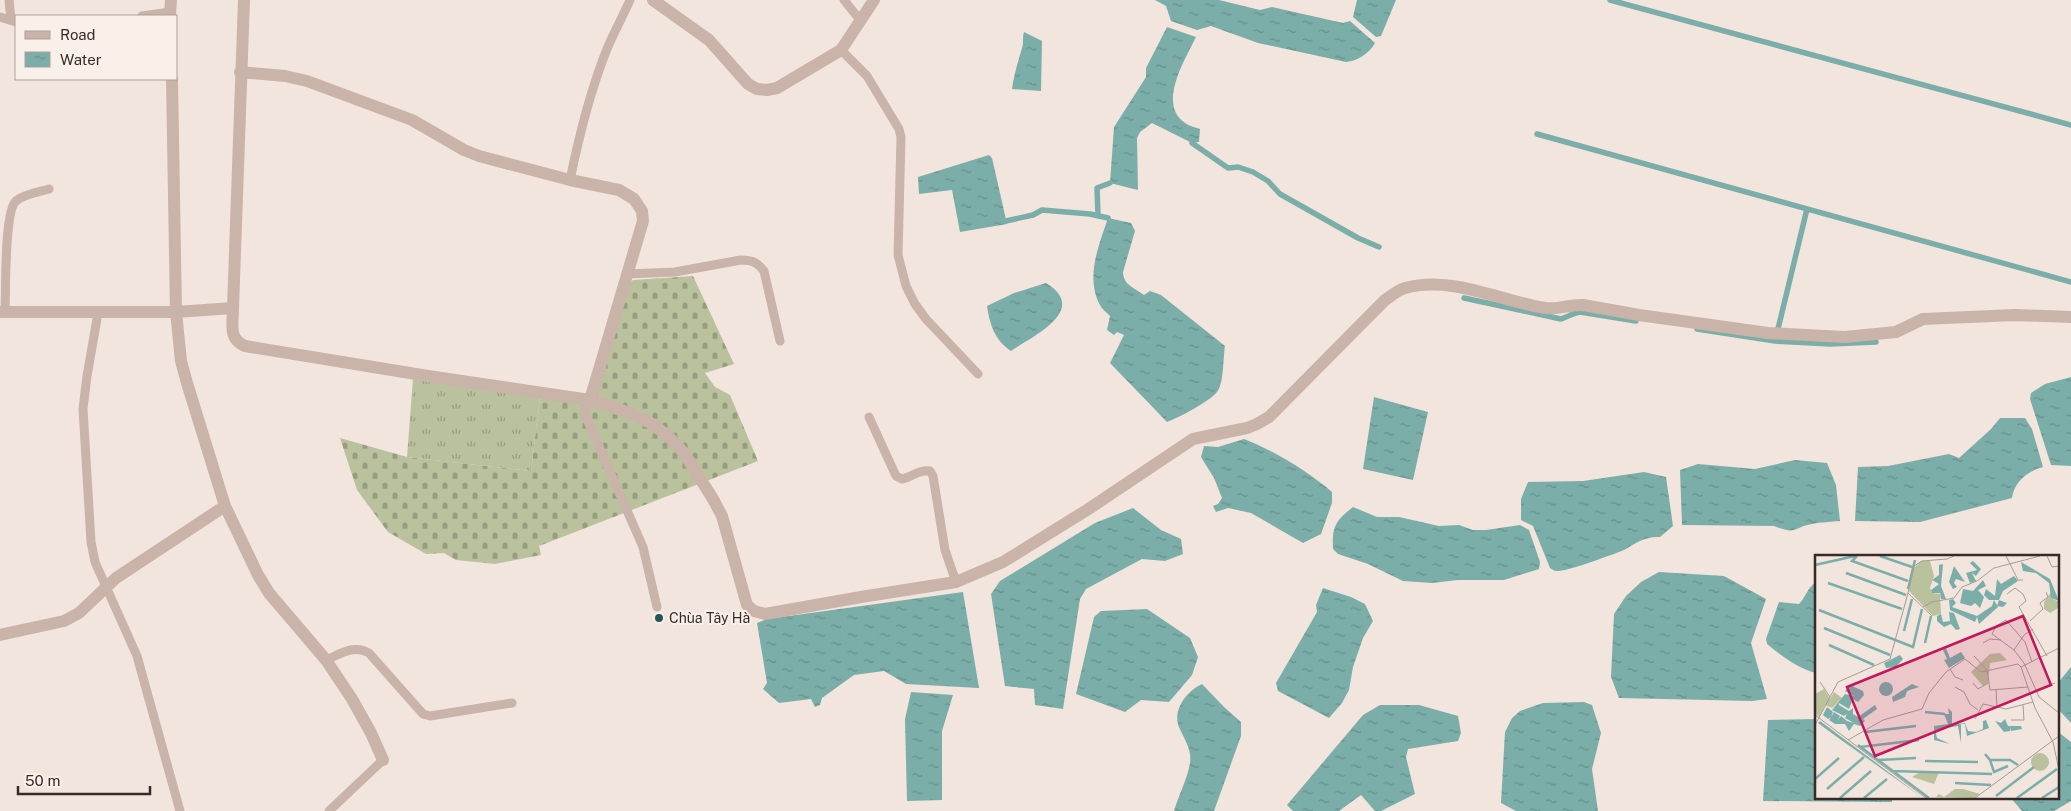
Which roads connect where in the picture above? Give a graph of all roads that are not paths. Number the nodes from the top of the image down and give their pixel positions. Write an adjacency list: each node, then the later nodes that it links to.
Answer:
1 (9, 0): 11 (lane)
2 (244, 0): 13 (street)
3 (630, 0): 15 (lane)
4 (653, 0): 12 (street)
5 (844, 0): 10 (lane)
6 (874, 0): 10 (street)
7 (170, 10): 8 (lane)
8 (147, 15)
9 (0, 17): 11 (lane)
10 (860, 20): 12 (street)
11 (13, 21)
12 (841, 50): 24 (lane)
13 (240, 72): 15 (street); 18 (street)
14 (172, 80): 20 (street)
15 (570, 180): 17 (street)
16 (49, 189): 19 (lane)
17 (626, 274): 23 (lane); 25 (street)
18 (233, 308): 20 (street); 25 (street)
19 (3, 312): 21 (street)
20 (176, 312): 21 (street); 27 (street)
21 (98, 313): 29 (lane)
22 (2071, 317): 28 (street)
23 (780, 341)
24 (978, 374)
25 (590, 400): 28 (street); 30 (lane)
26 (869, 417): 28 (lane)
27 (225, 506): 29 (street); 32 (street)
28 (956, 582)
29 (106, 587): 31 (street); 35 (lane)
30 (657, 607)
31 (0, 635)
32 (326, 660): 33 (lane); 34 (street)
33 (512, 703)
34 (383, 760): 36 (lane)
35 (180, 811)
36 (329, 811)

